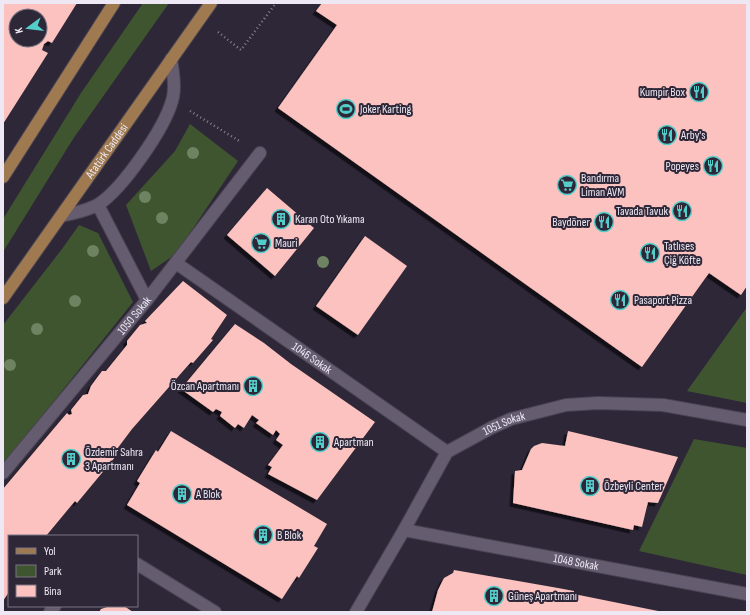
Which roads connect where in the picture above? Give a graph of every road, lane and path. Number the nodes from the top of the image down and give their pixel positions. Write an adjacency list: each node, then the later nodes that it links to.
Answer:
1 (114, 3): 8 (main road)
2 (211, 3): 4 (main road, Atatürk Caddesi)
3 (276, 3): 4 (path)
4 (200, 19): 5 (main road, Atatürk Caddesi)
5 (171, 59): 6 (street); 10 (main road, Atatürk Caddesi)
6 (172, 100): 7 (path); 9 (street)
7 (260, 153): 11 (street, 1050 Sokak)
8 (3, 177)
9 (98, 205): 10 (street); 13 (street)
10 (61, 216): 12 (main road, Atatürk Caddesi)
11 (176, 263): 13 (street, 1050 Sokak); 15 (street, 1046 Sokak)
12 (3, 298)
13 (147, 300): 16 (street, 1050 Sokak)
14 (747, 420): 15 (street, 1051 Sokak)
15 (447, 452): 17 (street)
16 (3, 473)
17 (404, 530): 19 (street, 1048 Sokak); 21 (street)
18 (138, 565): 20 (street)
19 (747, 594)
20 (215, 612)
21 (356, 612)

